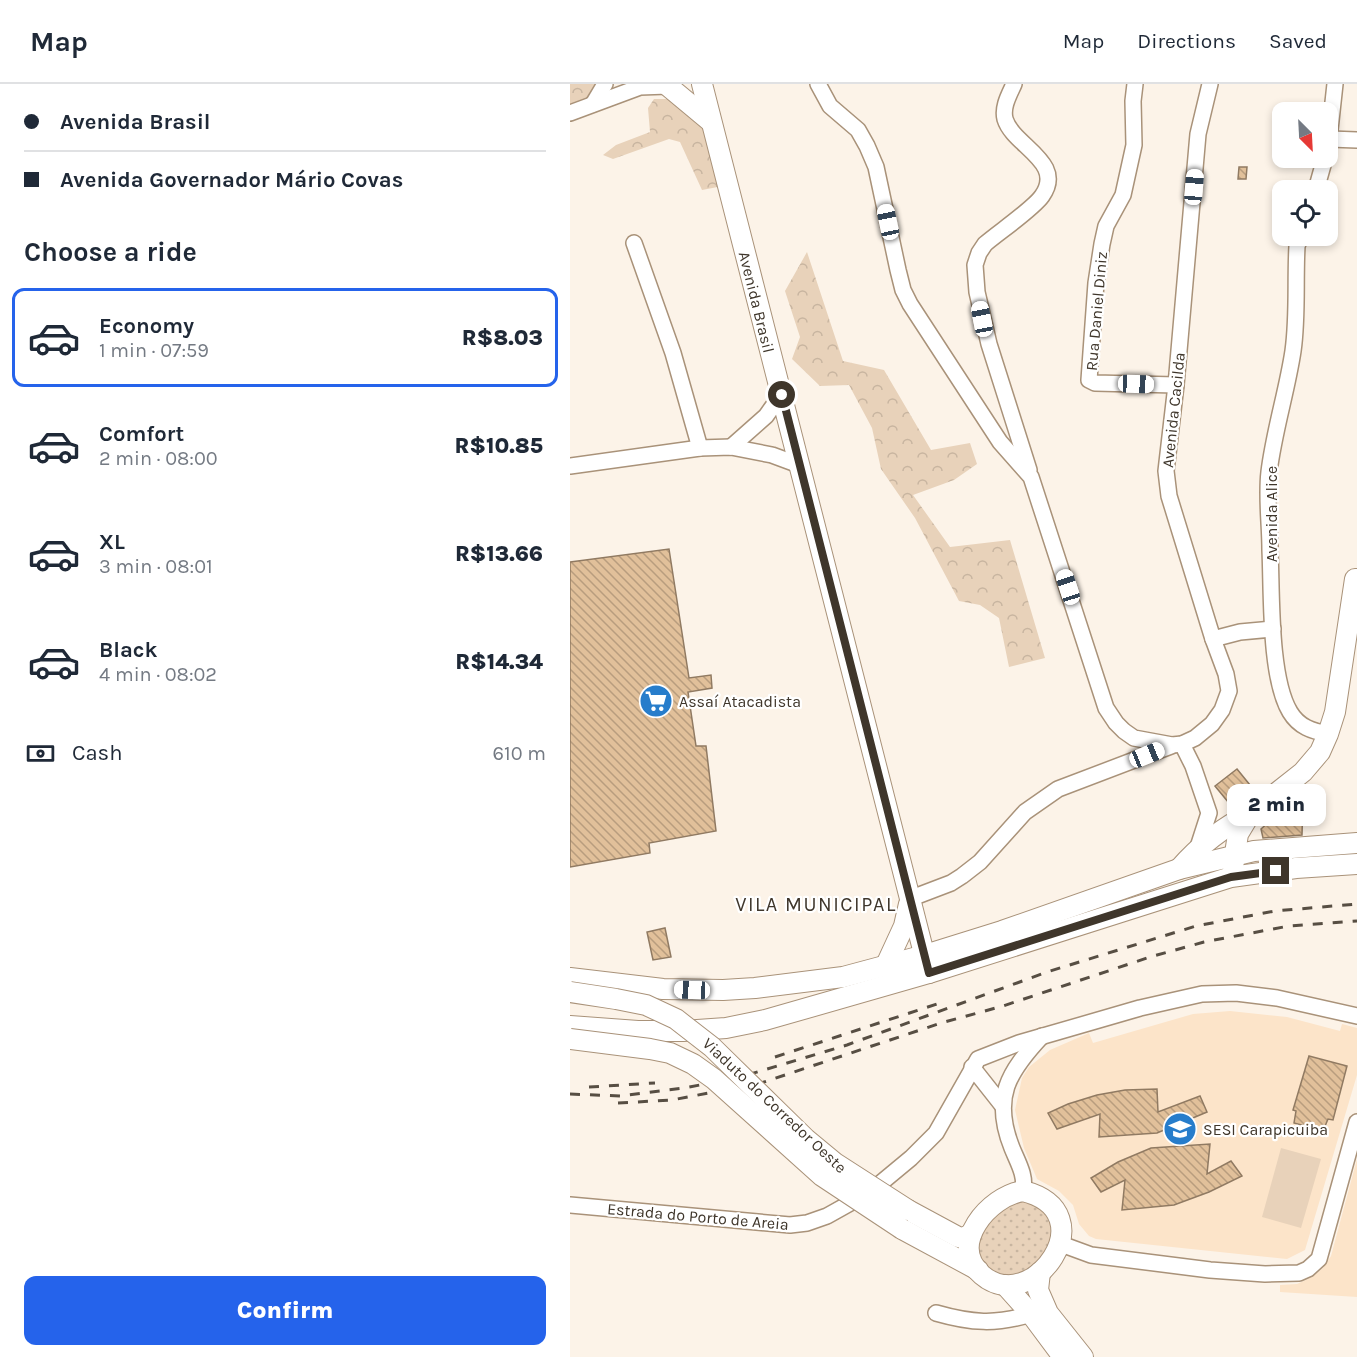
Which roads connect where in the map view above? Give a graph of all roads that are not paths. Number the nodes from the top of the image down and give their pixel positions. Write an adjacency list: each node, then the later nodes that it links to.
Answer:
1 (605, 84): 11 (street)
2 (702, 84): 13 (main road, Avenida Brasil)
3 (818, 84): 24 (street)
4 (1014, 84): 24 (street)
5 (1135, 84): 18 (street, Rua Daniel Diniz)
6 (1210, 84): 18 (street, Avenida Cacilda)
7 (1335, 84): 10 (street)
8 (637, 85): 9 (street); 11 (street)
9 (670, 85): 13 (main road)
10 (1333, 102)
11 (593, 104): 12 (street)
12 (570, 113)
13 (710, 121): 19 (main road, Avenida Brasil)
14 (1357, 140): 15 (street)
15 (1338, 143)
16 (634, 243): 21 (street)
17 (1297, 246): 26 (street, Avenida Alice)
18 (1176, 386): 27 (street, Avenida Cacilda)
19 (782, 395): 20 (street); 22 (main road, Avenida Brasil)
20 (731, 447): 21 (street); 22 (street)
21 (700, 448): 23 (street)
22 (800, 465): 39 (main road, Avenida Brasil)
23 (570, 466)
24 (1031, 477): 29 (street)
25 (1356, 575): 28 (main road)
26 (1273, 629): 27 (street); 28 (street, Avenida Alice)
27 (1213, 639): 29 (street, Avenida Cacilda)
28 (1328, 734): 31 (main road)
29 (1177, 745): 30 (street); 39 (street, Avenida Cacilda)
30 (1209, 813): 32 (street); 34 (street)
31 (1250, 814): 32 (main road); 35 (main road)
32 (1228, 824): 34 (main road)
33 (1357, 843): 35 (main road)
34 (1198, 847): 37 (main road)
35 (1235, 855): 37 (main road); 38 (main road)
36 (1357, 864): 38 (main road)
37 (1179, 868): 40 (main road)
38 (1231, 877): 40 (main road)
39 (909, 899): 40 (main road, Avenida Brasil); 41 (main road)
40 (927, 964): 41 (main road); 45 (main road)
41 (886, 965): 42 (main road)
42 (570, 978)
43 (570, 992): 53 (main road, Viaduto do Corredor Oeste, bridge)
44 (1357, 1016): 46 (street)
45 (570, 1026)
46 (1044, 1034): 48 (street); 49 (street)
47 (570, 1039): 53 (main road, Viaduto do Corredor Oeste, bridge)
48 (972, 1067): 49 (street); 52 (street, Estrada do Porto de Areia)
49 (1002, 1105): 51 (street)
50 (1357, 1122): 55 (street)
51 (1023, 1191): 54 (main road); 55 (main road)
52 (570, 1205)
53 (905, 1219): 54 (main road, Viaduto do Corredor Oeste); 56 (main road, Viaduto do Corredor Oeste)
54 (971, 1234): 56 (main road)
55 (1061, 1244): 57 (main road)
56 (978, 1270): 58 (main road)
57 (1040, 1272): 58 (main road); 62 (main road)
58 (1005, 1285): 60 (main road)
59 (936, 1313): 60 (street)
60 (1031, 1314): 61 (main road)
61 (1063, 1357)
62 (1083, 1357)

